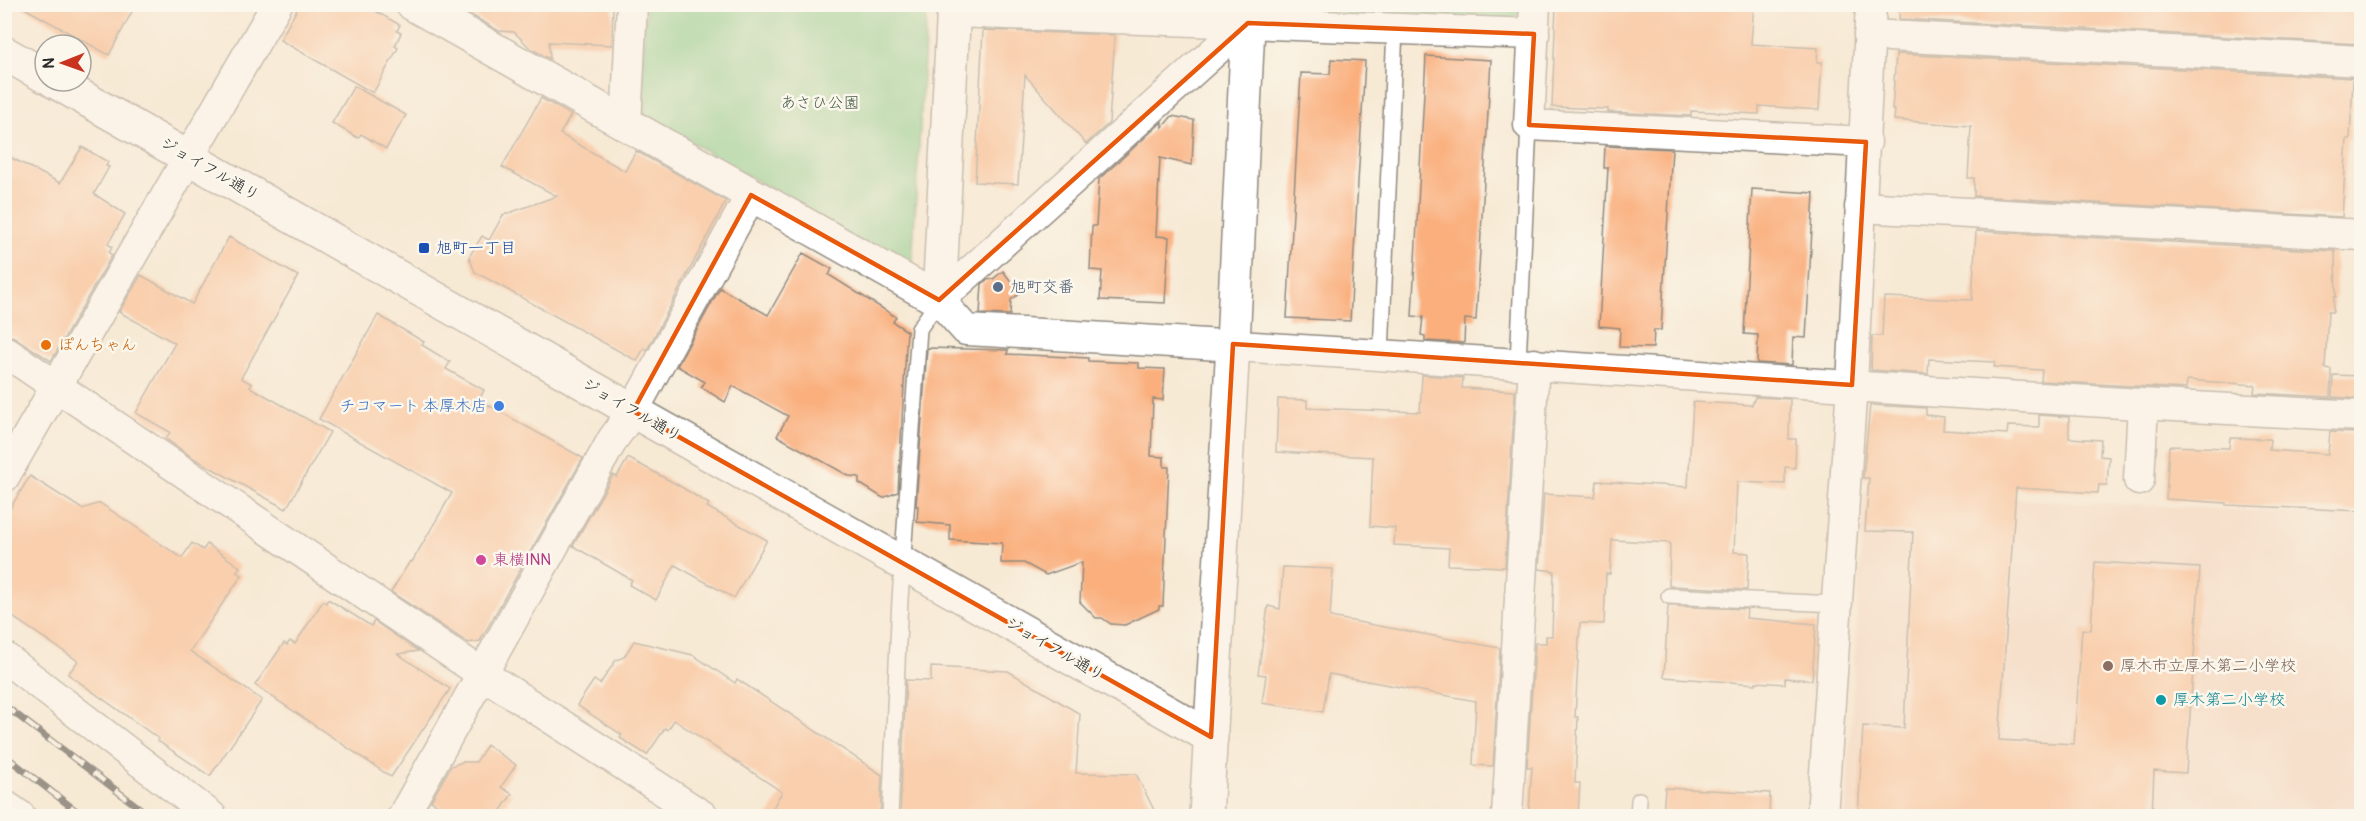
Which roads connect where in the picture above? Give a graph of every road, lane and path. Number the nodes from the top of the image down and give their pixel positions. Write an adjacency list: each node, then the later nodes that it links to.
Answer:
1 (277, 4): 18 (street)
2 (413, 4): 15 (street)
3 (632, 4): 15 (street)
4 (1535, 4): 9 (street)
5 (1871, 4): 10 (street)
6 (954, 8): 7 (street); 22 (street)
7 (1255, 11): 8 (street); 22 (street); 23 (street)
8 (1395, 28): 9 (street); 25 (lane)
9 (1534, 34): 16 (street)
10 (1869, 35): 12 (street); 17 (street)
11 (4, 53): 13 (street)
12 (2361, 61)
13 (33, 69)
14 (75, 93): 18 (street, ジョイフル通り)
15 (626, 125): 19 (street)
16 (1529, 125): 17 (street); 26 (lane)
17 (1866, 142): 20 (street)
18 (188, 156): 28 (street); 30 (street, ジョイフル通り)
19 (751, 195): 22 (street); 30 (street)
20 (1860, 207): 21 (street); 27 (street)
21 (2361, 236)
22 (939, 300): 23 (street); 34 (lane)
23 (1233, 344): 25 (street); 39 (street)
24 (4, 351): 28 (street)
25 (1382, 354): 26 (street)
26 (1526, 364): 27 (street); 48 (street)
27 (1852, 385): 29 (street); 36 (street)
28 (56, 386): 32 (street); 38 (street)
29 (2143, 405): 31 (street); 33 (street)
30 (633, 411): 34 (street, ジョイフル通り); 38 (street)
31 (2361, 416)
32 (4, 477)
33 (2139, 480)
34 (903, 562): 39 (street, ジョイフル通り); 46 (lane)
35 (1669, 596): 36 (lane)
36 (1836, 604): 50 (street)
37 (4, 657): 43 (street)
38 (484, 675): 44 (street); 45 (street)
39 (1211, 737): 47 (street)
40 (1639, 800): 49 (lane)
41 (4, 805): 42 (street)
42 (20, 816)
43 (212, 816)
44 (403, 816)
45 (703, 816)
46 (890, 816)
47 (1206, 816)
48 (1507, 816)
49 (1638, 816)
50 (1822, 816)

